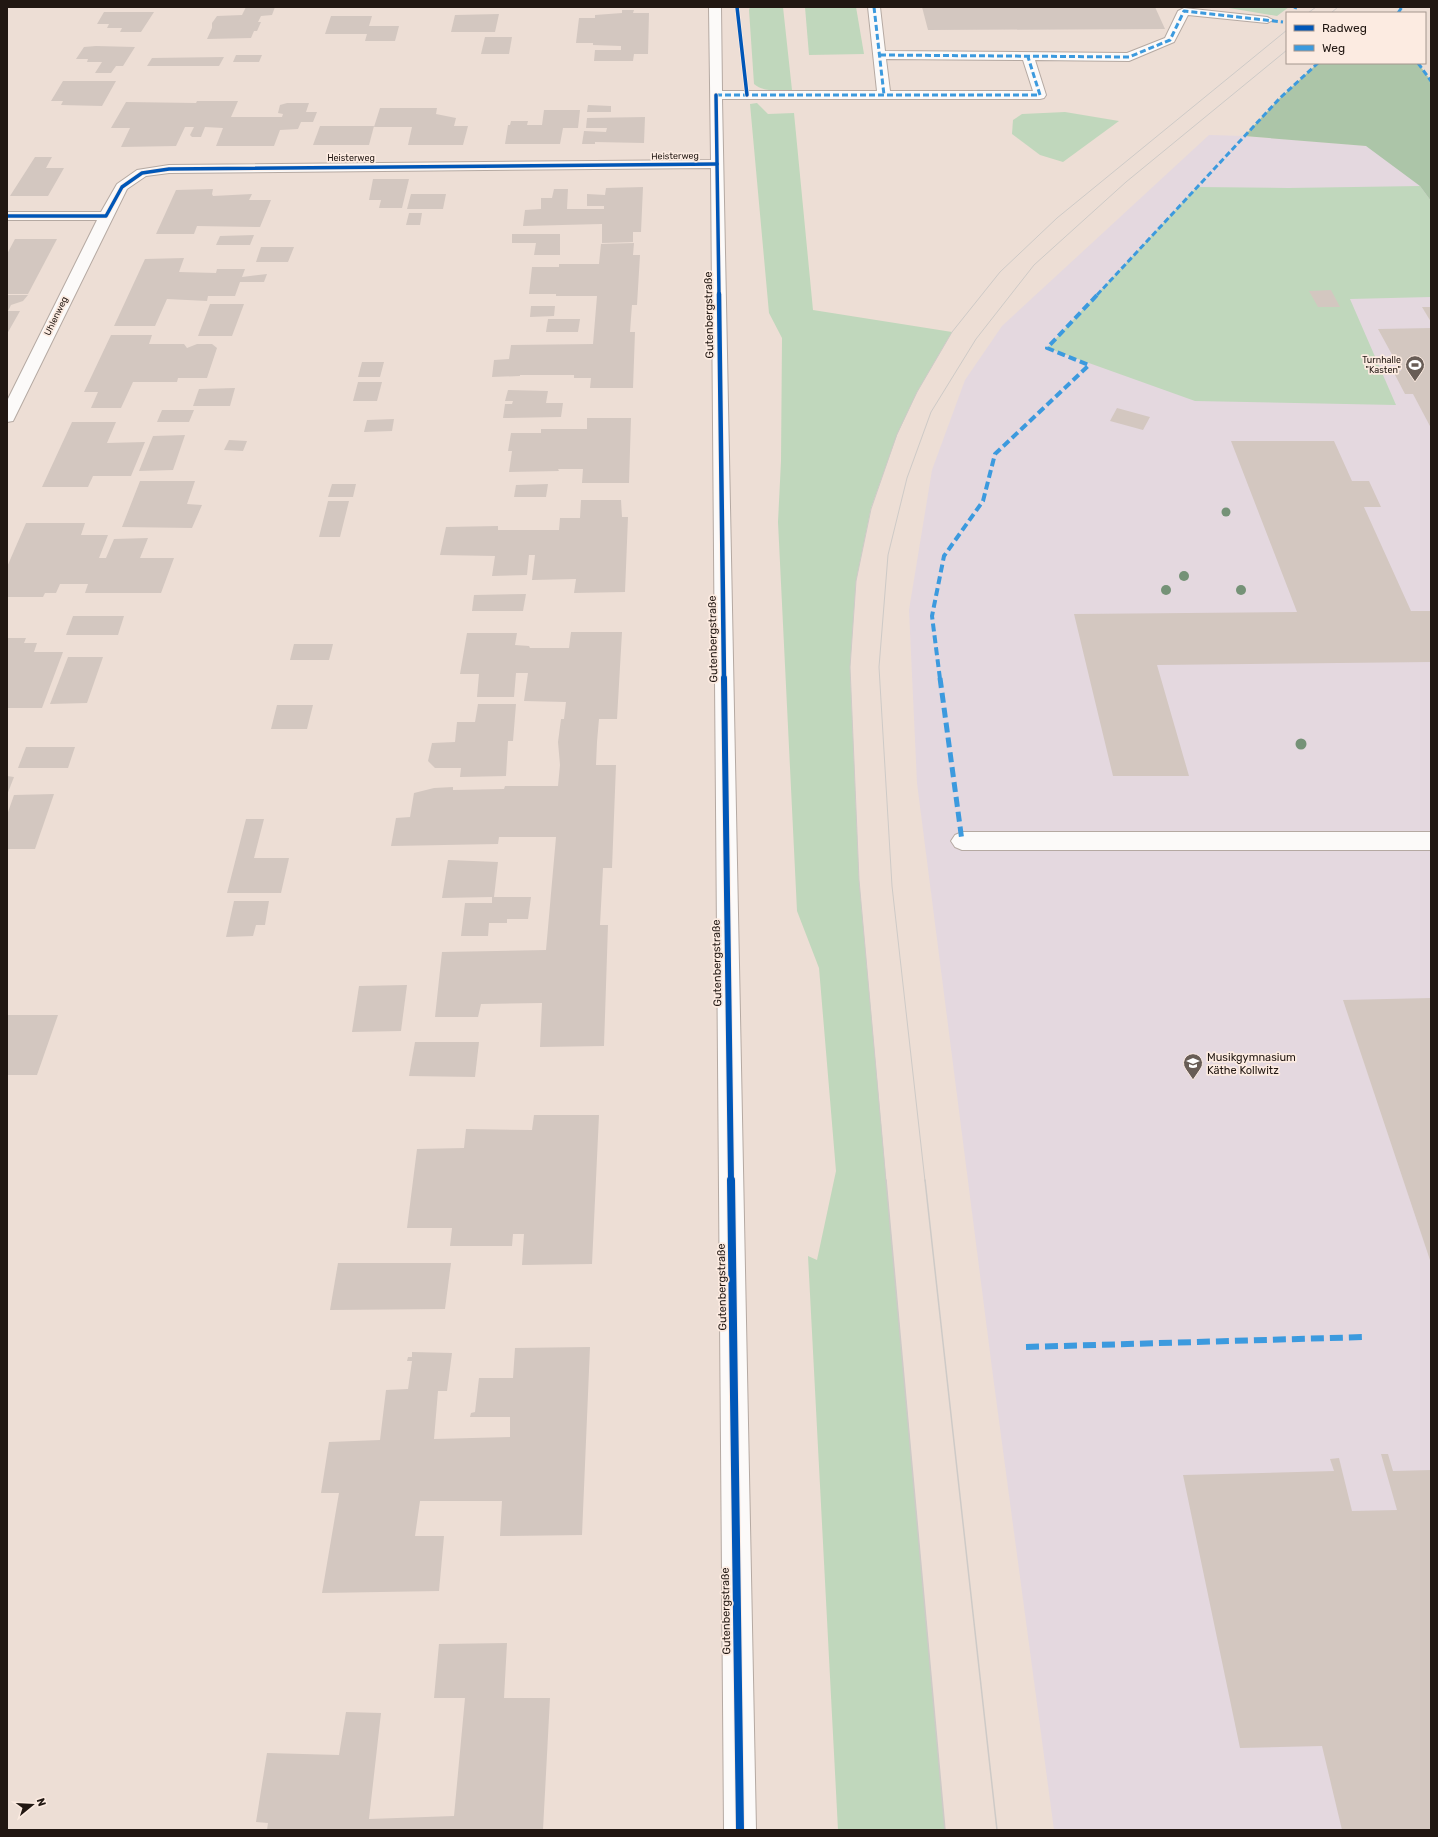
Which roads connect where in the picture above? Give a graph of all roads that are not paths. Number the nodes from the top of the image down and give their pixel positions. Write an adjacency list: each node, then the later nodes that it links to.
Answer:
1 (715, 7): 6 (street, Gutenbergstraße)
2 (874, 7): 4 (street)
3 (1267, 20): 5 (street)
4 (880, 55): 5 (street); 7 (street)
5 (1028, 56): 7 (street)
6 (716, 95): 7 (street); 8 (street, Gutenbergstraße)
7 (884, 95)
8 (717, 164): 10 (street, Heisterweg); 14 (street, Gutenbergstraße)
9 (7, 216): 10 (street)
10 (106, 216): 11 (street, Uhlenweg)
11 (7, 417)
12 (962, 841): 13 (street)
13 (1431, 842)
14 (740, 1830)

